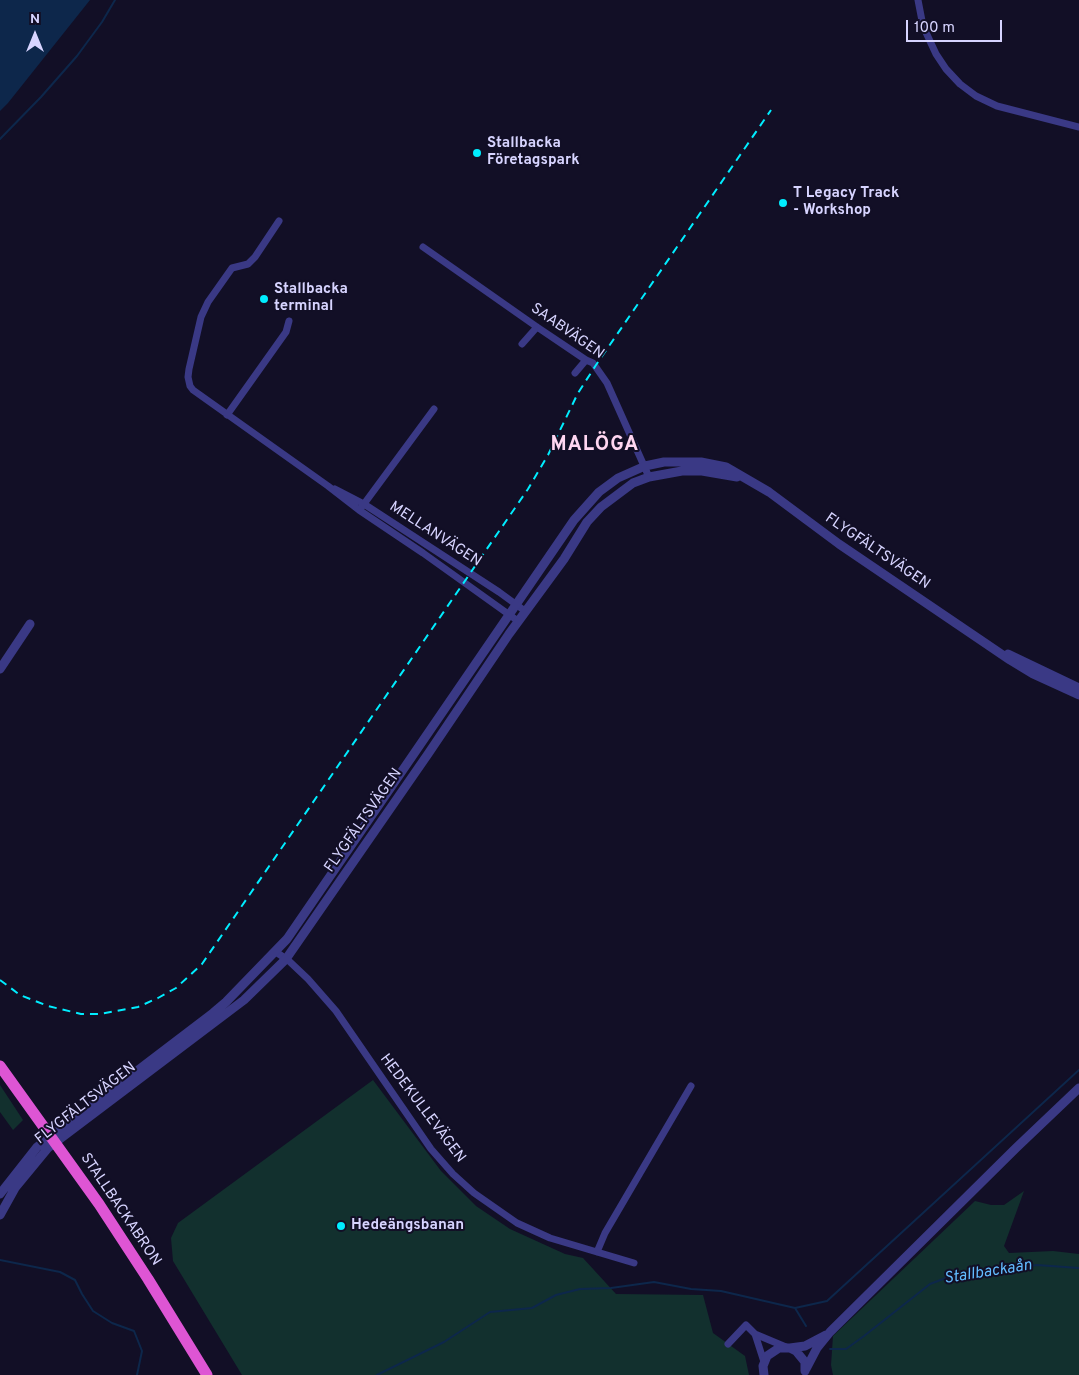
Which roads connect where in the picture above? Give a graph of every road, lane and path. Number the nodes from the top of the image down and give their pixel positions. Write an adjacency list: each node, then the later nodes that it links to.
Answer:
1 (918, 0): 2 (street)
2 (1079, 127)
3 (279, 222): 11 (street, MELLANVÄGEN)
4 (423, 247): 6 (street, SAABVÄGEN)
5 (290, 321): 11 (street)
6 (537, 327): 7 (street); 8 (street, SAABVÄGEN)
7 (522, 344)
8 (586, 360): 9 (street); 12 (street, SAABVÄGEN)
9 (576, 373)
10 (434, 409): 15 (street)
11 (227, 415): 15 (street, MELLANVÄGEN)
12 (644, 466): 13 (street, SAABVÄGEN); 14 (street, FLYGFÄLTSVÄGEN); 16 (street, FLYGFÄLTSVÄGEN)
13 (649, 477): 14 (street, FLYGFÄLTSVÄGEN); 17 (street, FLYGFÄLTSVÄGEN)
14 (742, 478): 21 (street, FLYGFÄLTSVÄGEN)
15 (361, 508): 16 (street, MELLANVÄGEN); 18 (street, MELLANVÄGEN)
16 (516, 605): 17 (street, MELLANVÄGEN); 18 (street, FLYGFÄLTSVÄGEN)
17 (525, 611): 19 (street, FLYGFÄLTSVÄGEN)
18 (510, 614): 19 (street, MELLANVÄGEN); 25 (street, FLYGFÄLTSVÄGEN)
19 (518, 621): 26 (street, FLYGFÄLTSVÄGEN)
20 (30, 624): 22 (street)
21 (996, 650): 23 (street, FLYGFÄLTSVÄGEN); 24 (street, FLYGFÄLTSVÄGEN)
22 (0, 669)
23 (1079, 688)
24 (1079, 695)
25 (276, 952): 26 (street, HEDEKULLEVÄGEN); 30 (street, FLYGFÄLTSVÄGEN)
26 (286, 959): 31 (street, FLYGFÄLTSVÄGEN); 32 (street, HEDEKULLEVÄGEN)
27 (0, 1066): 40 (highway, STALLBACKABRON)
28 (691, 1086): 32 (street)
29 (1079, 1088): 34 (street)
30 (0, 1194)
31 (0, 1215)
32 (597, 1252): 33 (street, HEDEKULLEVÄGEN)
33 (634, 1263)
34 (830, 1332): 37 (street); 39 (street)
35 (755, 1334): 36 (street); 37 (street); 38 (street)
36 (728, 1344)
37 (788, 1348): 38 (street); 39 (street)
38 (763, 1370)
39 (805, 1372)
40 (207, 1375)

